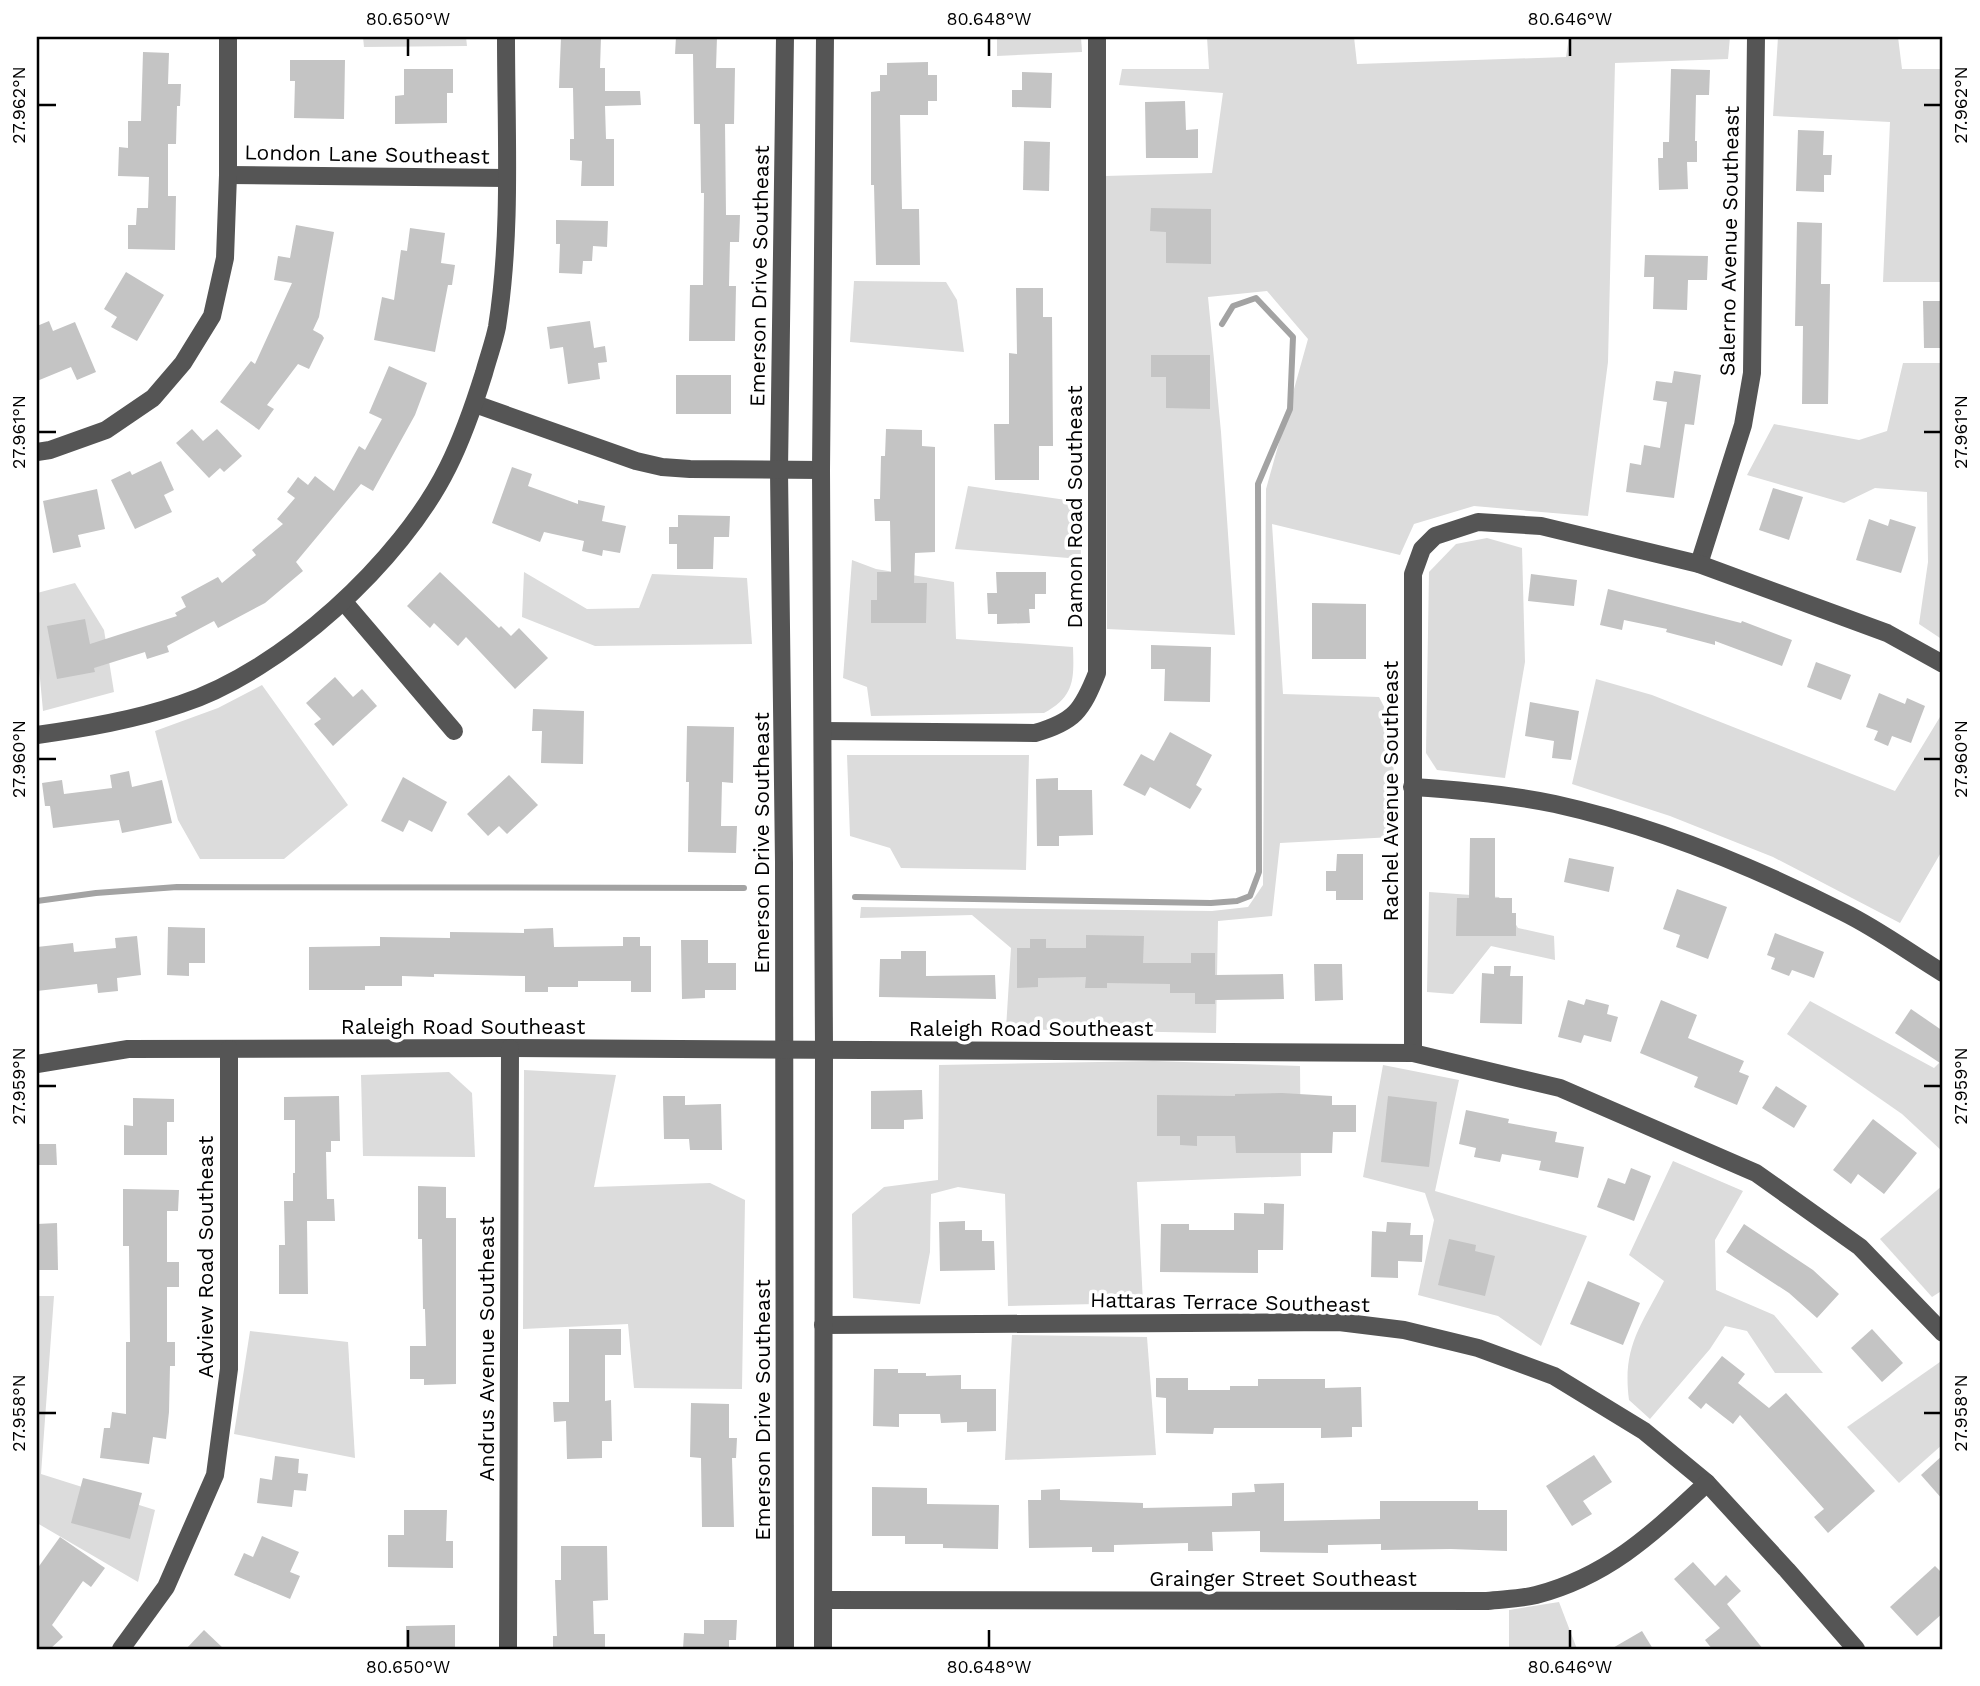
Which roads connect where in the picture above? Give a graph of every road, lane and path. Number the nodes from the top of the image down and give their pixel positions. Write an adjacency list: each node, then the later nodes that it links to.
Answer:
1 (228, 37): 7 (street)
2 (506, 37): 8 (street)
3 (785, 37): 12 (street, Emerson Drive Southeast)
4 (825, 37): 11 (street)
5 (1097, 37): 17 (street, Damon Road Southeast)
6 (1756, 37): 13 (street, Salerno Avenue Southeast)
7 (228, 175): 8 (street, London Lane Southeast); 10 (street)
8 (506, 178): 9 (street)
9 (475, 404): 12 (street); 14 (street)
10 (37, 452)
11 (821, 470): 12 (street); 17 (street)
12 (779, 471): 23 (street, Emerson Drive Southeast)
13 (1699, 564): 15 (street); 19 (street, Rachel Avenue Southeast)
14 (344, 602): 16 (street); 18 (street)
15 (1943, 664)
16 (454, 731)
17 (823, 731): 24 (street)
18 (37, 735)
19 (1412, 787): 20 (street); 25 (street, Rachel Avenue Southeast)
20 (1943, 973)
21 (510, 1048): 22 (street, Raleigh Road Southeast); 23 (street, Raleigh Road Southeast); 32 (street, Andrus Avenue Southeast)
22 (229, 1049): 26 (street, Raleigh Road Southeast); 31 (street, Adview Road Southeast)
23 (785, 1049): 24 (street, Raleigh Road Southeast); 33 (street, Emerson Drive Southeast)
24 (824, 1049): 25 (street, Raleigh Road Southeast); 27 (street)
25 (1413, 1053): 28 (street, Raleigh Road Southeast)
26 (37, 1064)
27 (823, 1325): 29 (street, Hattaras Terrace Southeast); 30 (street)
28 (1943, 1333)
29 (1707, 1483): 30 (street, Grainger Street Southeast); 35 (street, Hattaras Terrace Southeast)
30 (824, 1600): 34 (street)
31 (121, 1649)
32 (508, 1649)
33 (785, 1649)
34 (823, 1649)
35 (1856, 1649)

